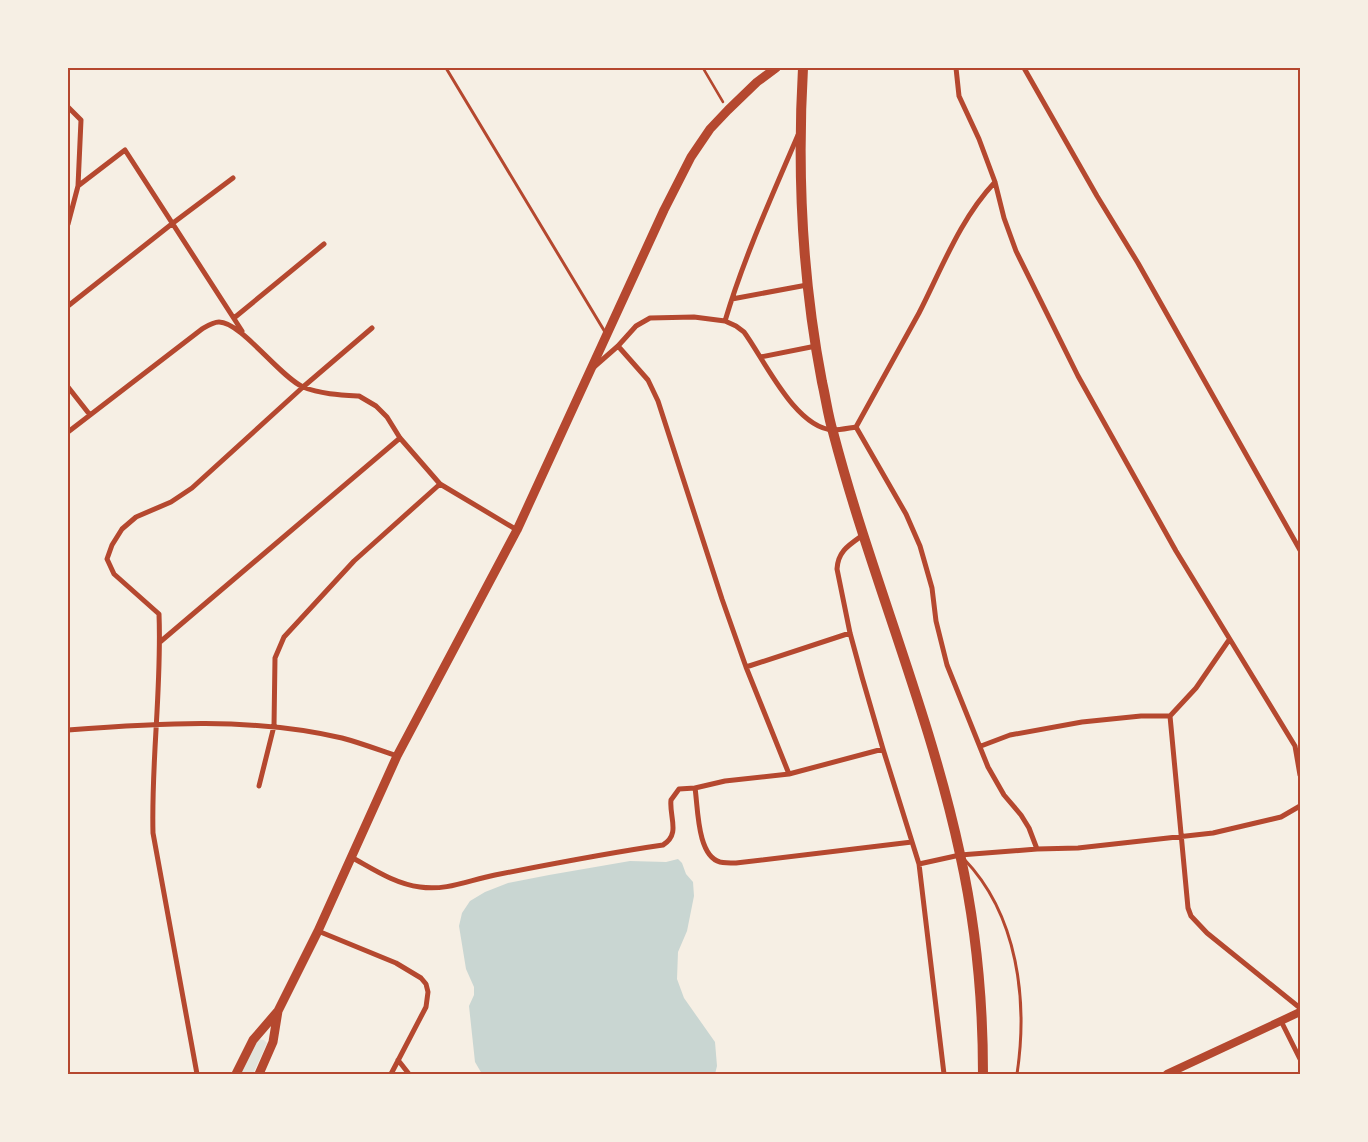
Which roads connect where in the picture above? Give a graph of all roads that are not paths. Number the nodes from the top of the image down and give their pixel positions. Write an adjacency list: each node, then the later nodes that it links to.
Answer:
1 (446, 68): 20 (lane)
2 (776, 68): 20 (main road)
3 (803, 68): 7 (highway)
4 (956, 68): 9 (street)
5 (1024, 68): 36 (street)
6 (68, 107): 10 (street)
7 (799, 132): 14 (highway); 15 (street)
8 (233, 178): 11 (street)
9 (995, 182): 29 (street); 38 (street)
10 (78, 186): 11 (street); 12 (street)
11 (173, 223): 16 (street); 17 (street)
12 (68, 224)
13 (324, 244): 17 (street)
14 (807, 285): 15 (street); 23 (highway)
15 (732, 299): 18 (street)
16 (68, 306)
17 (234, 318): 21 (street)
18 (725, 321): 22 (street); 24 (street)
19 (372, 328): 27 (street)
20 (607, 335): 25 (main road)
21 (247, 339): 27 (street); 28 (street)
22 (618, 346): 25 (street); 40 (street)
23 (816, 346): 24 (street); 30 (highway)
24 (761, 356): 30 (street)
25 (592, 369): 34 (main road)
26 (68, 387): 28 (street)
27 (303, 387): 32 (street); 39 (street)
28 (90, 415): 31 (street)
29 (856, 426): 30 (street); 46 (street)
30 (832, 430): 35 (highway)
31 (68, 432)
32 (400, 438): 33 (street); 39 (street)
33 (440, 484): 34 (street); 43 (street)
34 (517, 530): 49 (main road)
35 (863, 535): 37 (street); 58 (highway)
36 (1300, 550)
37 (850, 634): 40 (street); 48 (street)
38 (1230, 640): 41 (street); 47 (street)
39 (160, 642): 42 (street)
40 (746, 667): 50 (street)
41 (1170, 716): 46 (street); 55 (street)
42 (158, 723): 43 (street); 44 (street); 68 (street)
43 (274, 726): 49 (street); 52 (street)
44 (68, 730)
45 (1300, 743): 47 (street)
46 (981, 746): 57 (street)
47 (1294, 746): 51 (street)
48 (882, 749): 50 (street); 56 (street)
49 (397, 756): 59 (main road)
50 (789, 774): 53 (street)
51 (1300, 775)
52 (259, 786)
53 (695, 788): 56 (street); 59 (street)
54 (1300, 806): 55 (street)
55 (1181, 836): 57 (street); 62 (street)
56 (912, 842): 60 (street)
57 (1036, 849): 58 (street)
58 (960, 855): 60 (street); 74 (highway); 75 (lane)
59 (351, 857): 61 (main road)
60 (919, 864): 73 (street)
61 (318, 931): 63 (main road); 67 (street)
62 (1300, 1008)
63 (278, 1011): 69 (main road); 70 (main road)
64 (1300, 1012): 65 (street)
65 (1281, 1021): 66 (street); 76 (street)
66 (1300, 1059)
67 (398, 1060): 71 (street); 72 (street)
68 (197, 1074)
69 (236, 1074)
70 (259, 1074)
71 (391, 1074)
72 (410, 1074)
73 (944, 1074)
74 (983, 1074)
75 (1017, 1074)
76 (1167, 1074)

